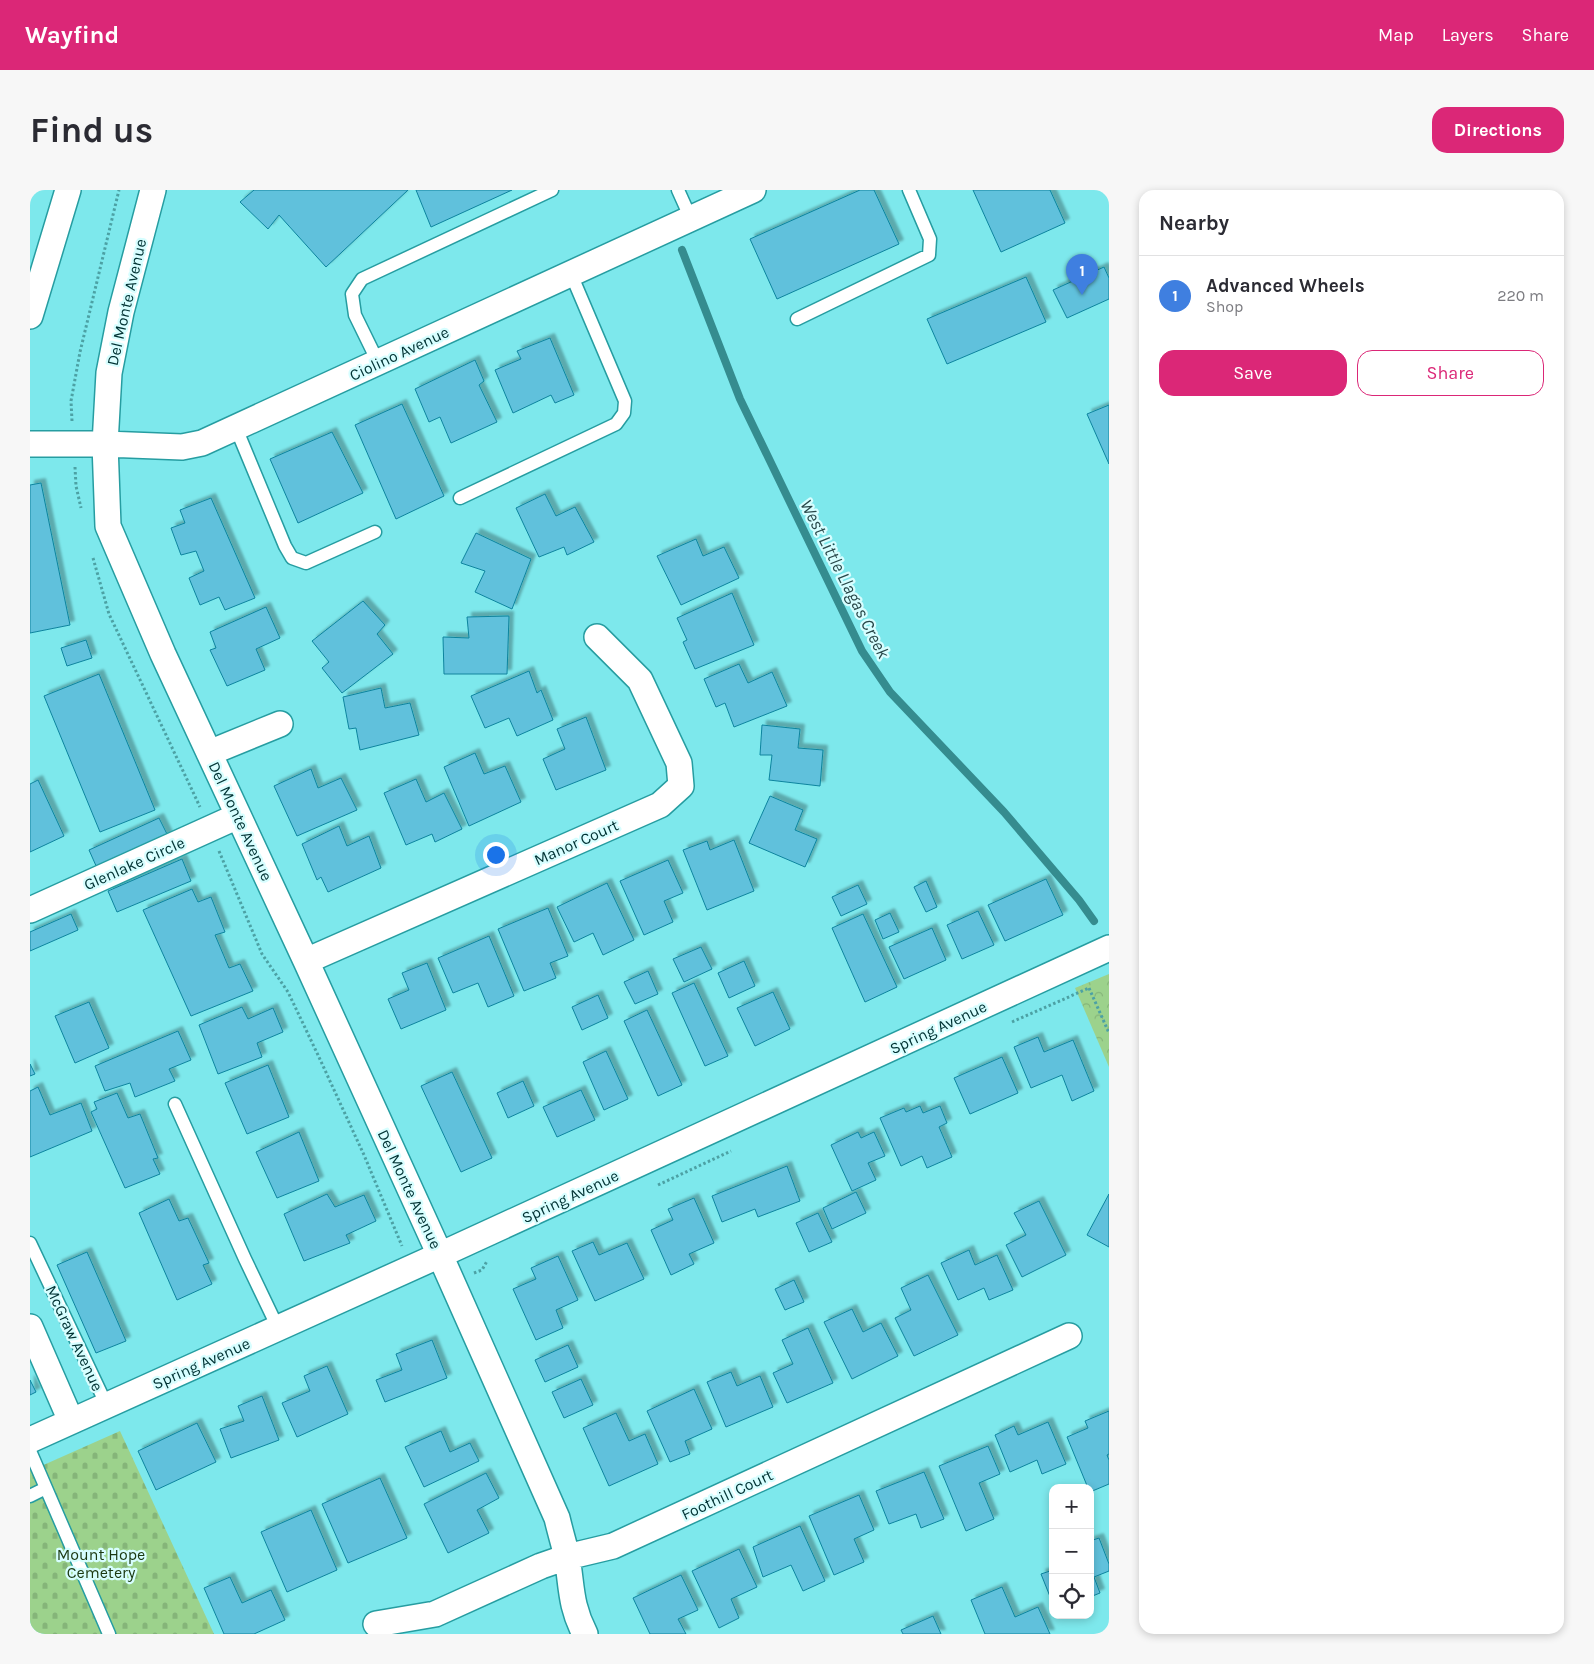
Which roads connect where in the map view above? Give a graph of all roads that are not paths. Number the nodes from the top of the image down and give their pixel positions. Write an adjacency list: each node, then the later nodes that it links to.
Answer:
1 (68, 190): 9 (street)
2 (153, 190): 14 (street, Del Monte Avenue)
3 (552, 190): 11 (lane)
4 (678, 190): 7 (lane)
5 (752, 190): 7 (street, Ciolino Avenue)
6 (909, 190): 10 (lane)
7 (692, 219): 8 (street, Ciolino Avenue)
8 (571, 274): 11 (street, Ciolino Avenue); 15 (lane)
9 (30, 316)
10 (797, 319)
11 (378, 362): 12 (street, Ciolino Avenue)
12 (236, 428): 14 (street, Ciolino Avenue); 16 (lane)
13 (30, 444): 14 (street, Ciolino Avenue)
14 (104, 444): 19 (street, Del Monte Avenue)
15 (460, 498)
16 (374, 532)
17 (597, 637): 23 (street, Manor Court)
18 (280, 724): 19 (street, Del Monte Avenue)
19 (209, 753): 20 (street, Del Monte Avenue)
20 (238, 816): 21 (street, Glenlake Circle); 23 (street, Del Monte Avenue)
21 (30, 910)
22 (1109, 948): 26 (street, Spring Avenue)
23 (306, 961): 26 (street, Del Monte Avenue)
24 (176, 1104): 28 (lane)
25 (30, 1243): 30 (lane, McGraw Avenue)
26 (440, 1255): 28 (street, Spring Avenue); 36 (street, Del Monte Avenue)
27 (30, 1327): 31 (street)
28 (278, 1328): 30 (street, Spring Avenue)
29 (1069, 1336): 36 (street, Foothill Court)
30 (107, 1406): 31 (street, Spring Avenue)
31 (71, 1422): 32 (street, Spring Avenue)
32 (30, 1440)
33 (30, 1451): 34 (lane)
34 (46, 1488): 35 (lane); 38 (lane)
35 (30, 1496)
36 (567, 1557): 37 (street, Foothill Court); 39 (street, Del Monte Avenue)
37 (376, 1624)
38 (109, 1634)
39 (584, 1634)

